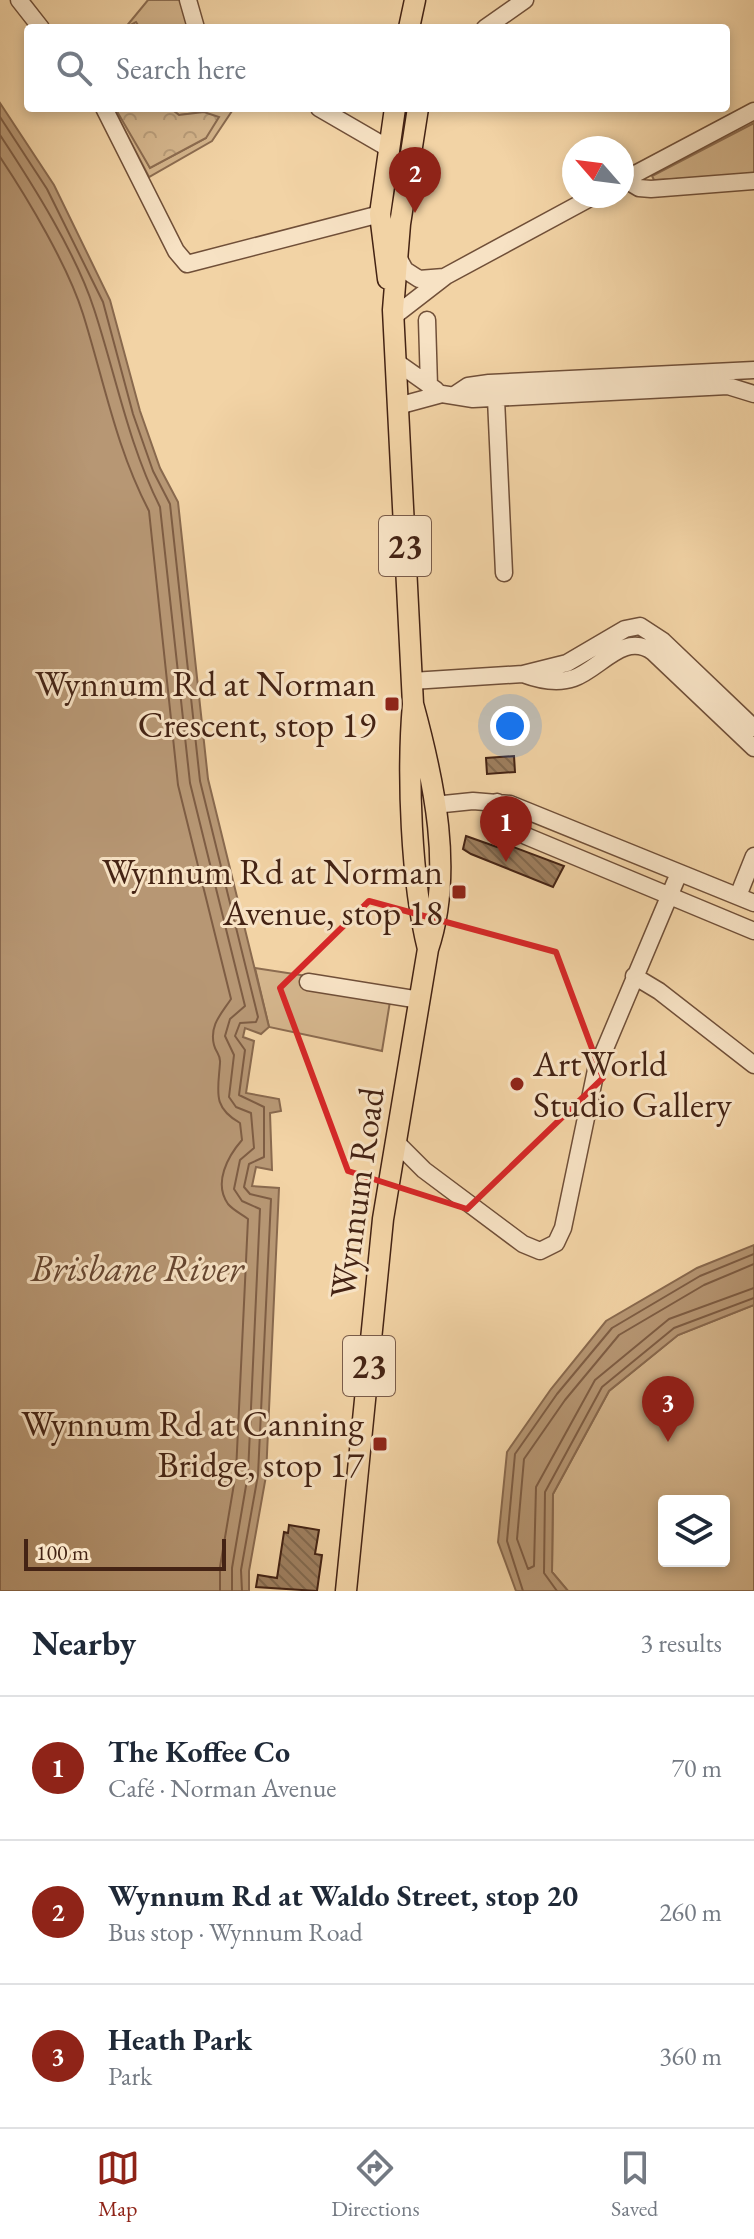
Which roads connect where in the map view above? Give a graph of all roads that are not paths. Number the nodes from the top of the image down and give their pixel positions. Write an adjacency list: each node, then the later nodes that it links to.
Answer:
1 (19, 0): 6 (street)
2 (188, 0): 7 (street)
3 (418, 0): 8 (main road); 9 (main road)
4 (525, 0): 5 (street)
5 (503, 20)
6 (38, 24)
7 (195, 24)
8 (410, 24)
9 (422, 24)
10 (754, 111): 16 (street)
11 (106, 112): 21 (street)
12 (326, 112): 15 (street)
13 (394, 112): 15 (main road, Wynnum Road / 23)
14 (417, 112): 18 (main road, Wynnum Road / 23)
15 (388, 148): 21 (main road, Wynnum Road / 23)
16 (634, 174)
17 (754, 181): 19 (street)
18 (406, 184): 21 (main road); 22 (main road, Wynnum Road / 23)
19 (634, 186)
20 (572, 208): 23 (street)
21 (380, 214): 24 (main road, Wynnum Road / 23)
22 (398, 257): 23 (street); 24 (main road, Wynnum Road / 23)
23 (446, 276): 24 (street)
24 (393, 314): 26 (main road, Wynnum Road / 23)
25 (427, 320): 28 (street)
26 (395, 361): 28 (street); 31 (main road, Wynnum Road / 23)
27 (754, 370): 28 (street)
28 (442, 391): 30 (street); 31 (street)
29 (754, 394): 30 (street)
30 (496, 399): 32 (street)
31 (397, 410): 34 (main road, Wynnum Road / 23)
32 (504, 573)
33 (523, 674): 34 (street); 35 (street); 36 (street)
34 (412, 681): 38 (main road, Wynnum Road / 23)
35 (754, 728)
36 (754, 748)
37 (497, 802): 38 (street); 40 (street); 41 (street)
38 (424, 805): 47 (main road, Wynnum Road / 23)
39 (754, 856): 42 (street)
40 (679, 873): 41 (street); 42 (street)
41 (668, 896): 44 (street); 45 (street)
42 (738, 896): 43 (street)
43 (754, 903)
44 (754, 931)
45 (634, 976): 48 (street); 49 (street)
46 (308, 982): 47 (street)
47 (420, 1000): 49 (main road, Wynnum Road / 23)
48 (754, 1065)
49 (395, 1141): 50 (main road, Wynnum Road / 23)
50 (346, 1591)

